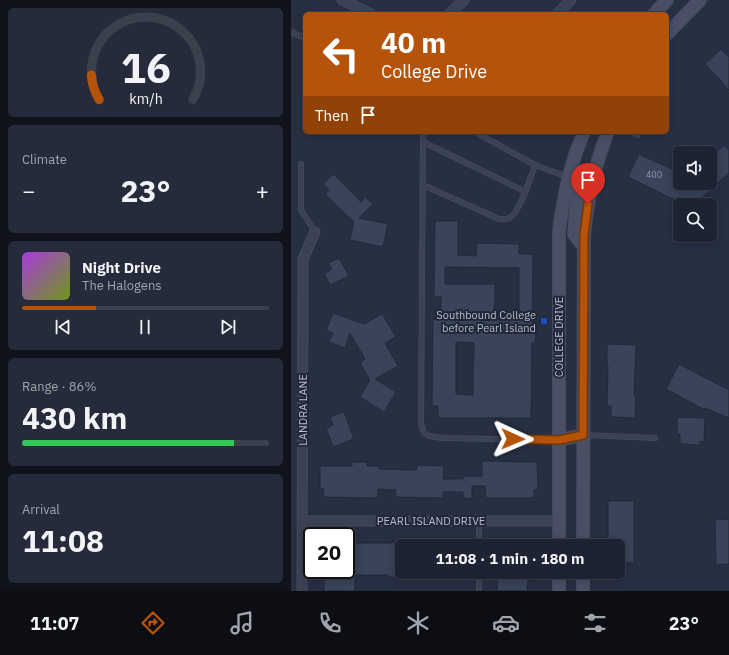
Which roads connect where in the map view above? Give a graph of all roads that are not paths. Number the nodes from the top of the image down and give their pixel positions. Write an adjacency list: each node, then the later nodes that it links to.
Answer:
1 (342, 0): 6 (street)
2 (464, 0): 7 (street)
3 (571, 0): 8 (street)
4 (667, 0): 9 (main road)
5 (700, 0): 11 (main road)
6 (367, 12)
7 (451, 12)
8 (559, 12)
9 (656, 12)
10 (291, 32): 12 (lane)
11 (669, 32)
12 (303, 37)
13 (423, 134): 17 (lane)
14 (479, 134): 19 (lane)
15 (583, 134): 20 (main road, COLLEGE DRIVE)
16 (607, 134): 24 (main road)
17 (423, 142): 21 (lane); 22 (lane)
18 (301, 164): 23 (lane)
19 (535, 165): 20 (lane); 22 (lane)
20 (568, 177): 24 (main road); 27 (main road, COLLEGE DRIVE)
21 (423, 186): 22 (lane); 27 (lane)
22 (524, 191)
23 (315, 232): 28 (street, LANDRA LANE)
24 (584, 247): 25 (main road)
25 (583, 435): 26 (lane); 27 (main road); 33 (main road)
26 (655, 438)
27 (559, 440): 30 (main road, COLLEGE DRIVE)
28 (303, 521): 29 (street, PEARL ISLAND DRIVE); 37 (street, LANDRA LANE)
29 (479, 521): 30 (street, PEARL ISLAND DRIVE); 31 (lane)
30 (559, 521): 32 (main road, COLLEGE DRIVE)
31 (479, 539)
32 (559, 539)
33 (583, 539)
34 (479, 579): 38 (lane)
35 (559, 579): 39 (main road)
36 (583, 579): 40 (main road)
37 (302, 591)
38 (479, 591)
39 (559, 591)
40 (583, 591)

